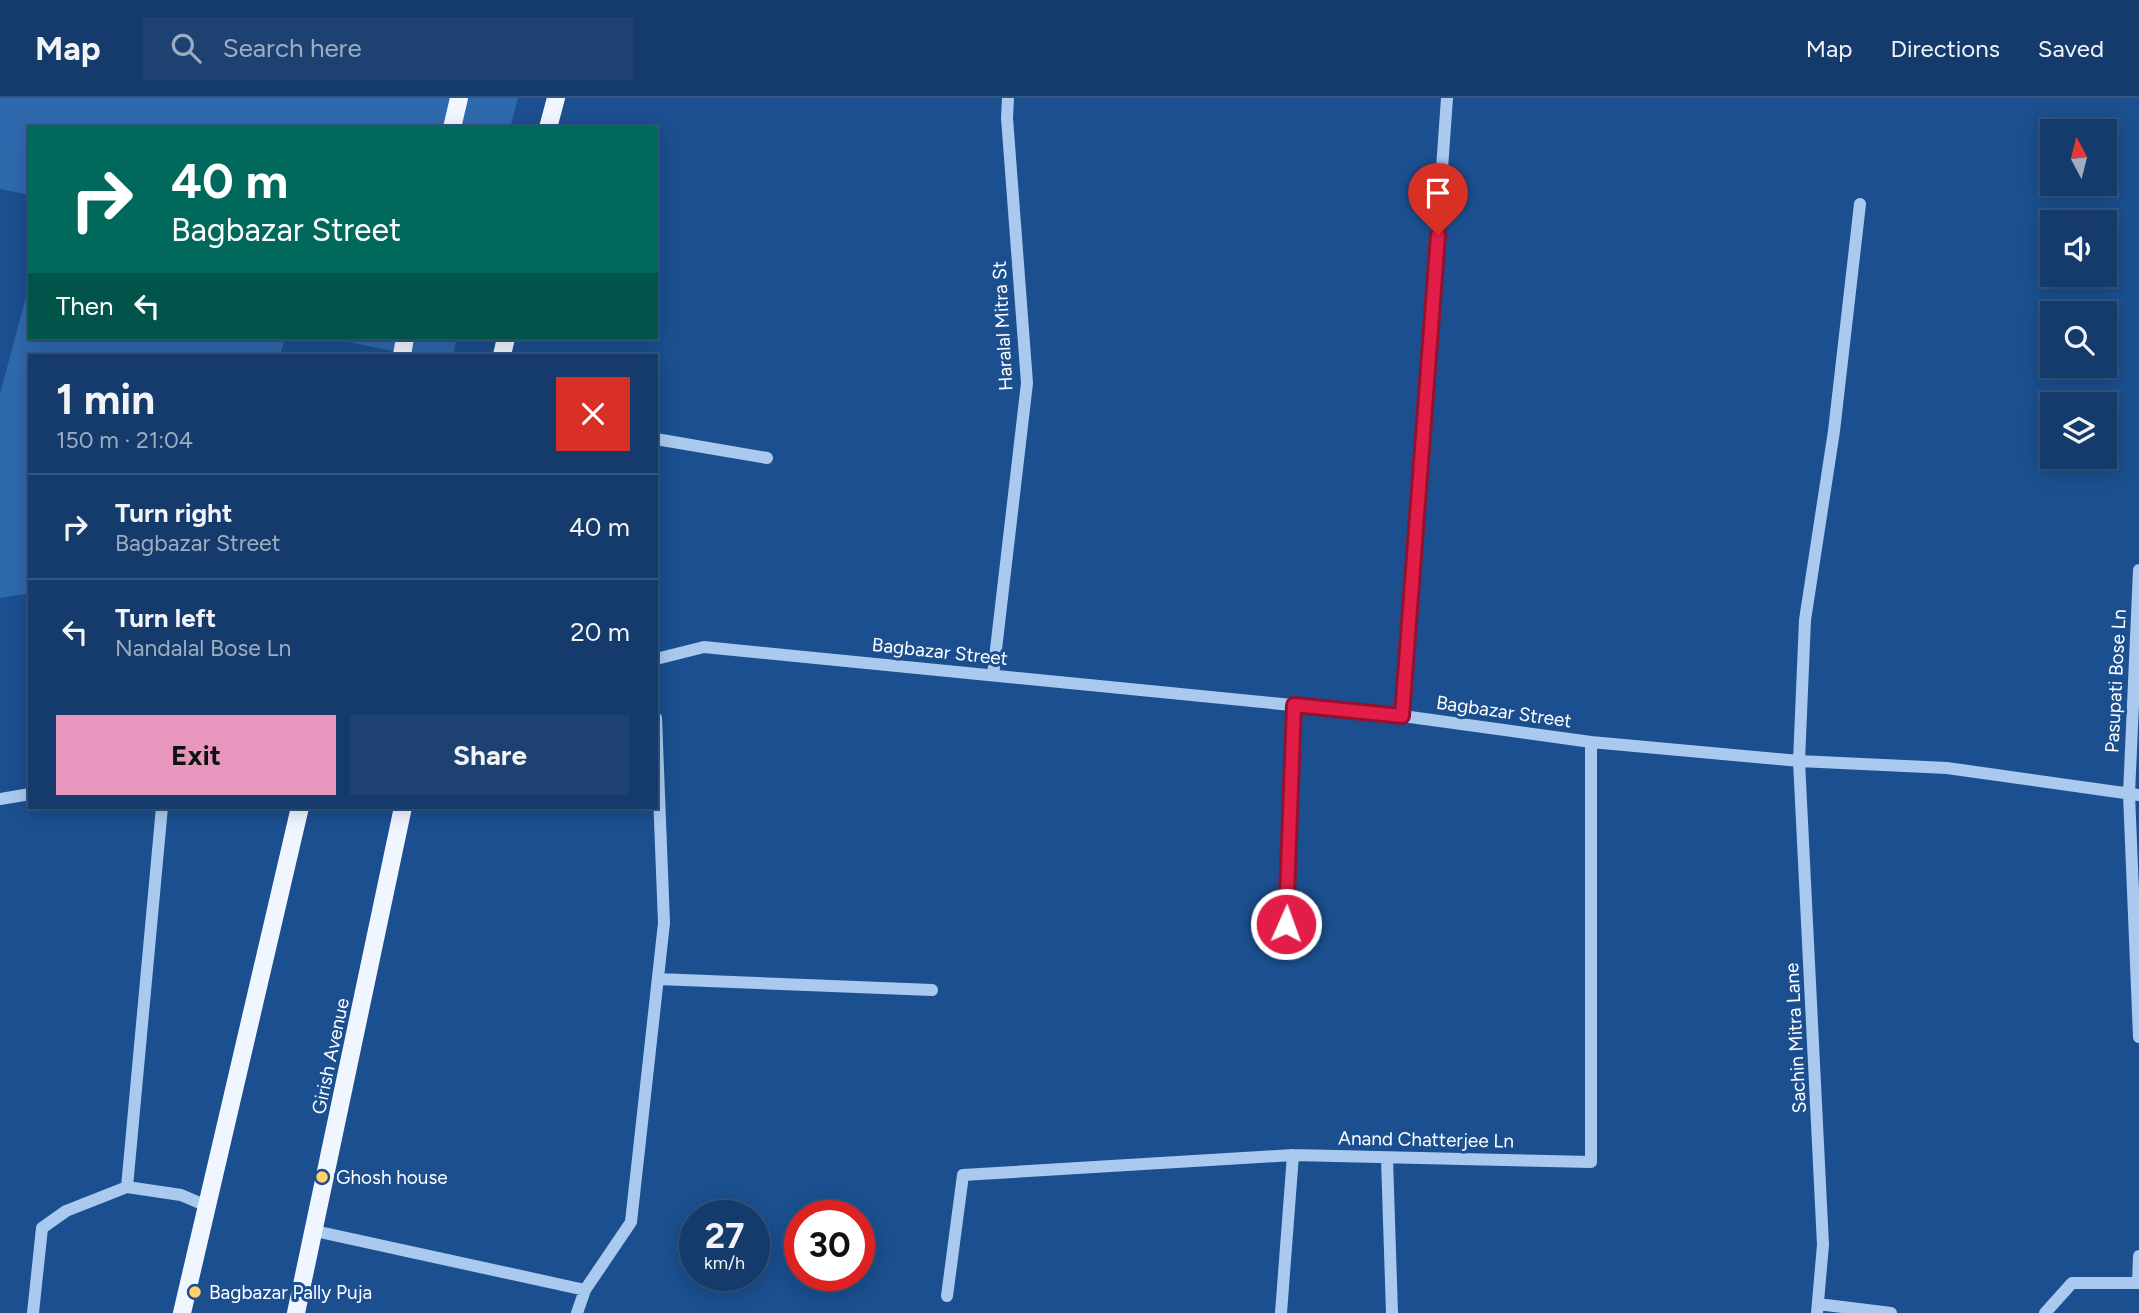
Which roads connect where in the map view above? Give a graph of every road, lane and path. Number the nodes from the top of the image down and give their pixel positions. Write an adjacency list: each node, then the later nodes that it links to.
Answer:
1 (459, 98): 5 (main road)
2 (556, 98): 6 (main road)
3 (1008, 98): 12 (street, Haralal Mitra St)
4 (1447, 98): 14 (street)
5 (452, 126)
6 (549, 126)
7 (1860, 204): 16 (street, Sachin Mitra Lane)
8 (658, 439): 9 (street)
9 (766, 458)
10 (2139, 570): 19 (street, Pasupati Bose Ln)
11 (658, 658): 12 (street, Bagbazar Street)
12 (993, 676): 13 (street, Bagbazar Street)
13 (1294, 705): 14 (street, Bagbazar Street); 24 (street)
14 (1402, 716): 15 (street, Bagbazar Street)
15 (1591, 743): 16 (street, Bagbazar Street); 29 (street, Anand Chatterjee Ln)
16 (1799, 761): 19 (street, Bagbazar Street); 37 (street, Sachin Mitra Lane)
17 (658, 769): 25 (street)
18 (28, 793): 20 (street)
19 (2134, 794): 27 (street, Pasupati Bose Ln)
20 (0, 799)
21 (162, 809): 30 (street)
22 (300, 809): 31 (main road)
23 (403, 809): 32 (main road, Girish Avenue)
24 (1286, 924)
25 (658, 979): 26 (street); 35 (street)
26 (932, 990)
27 (2139, 1037)
28 (1293, 1155): 29 (street, Anand Chatterjee Ln); 36 (street, Anand Chatterjee Ln); 42 (street)
29 (1387, 1159): 43 (street)
30 (127, 1186): 31 (street); 38 (street)
31 (207, 1206): 39 (main road)
32 (315, 1231): 35 (street); 40 (main road, Girish Avenue)
33 (2139, 1256): 34 (street)
34 (2139, 1283): 45 (street)
35 (585, 1290): 41 (street)
36 (947, 1296)
37 (1817, 1309): 44 (street)
38 (33, 1313)
39 (182, 1313)
40 (296, 1313)
41 (577, 1313)
42 (1282, 1313)
43 (1392, 1313)
44 (1891, 1313)
45 (2045, 1313)

